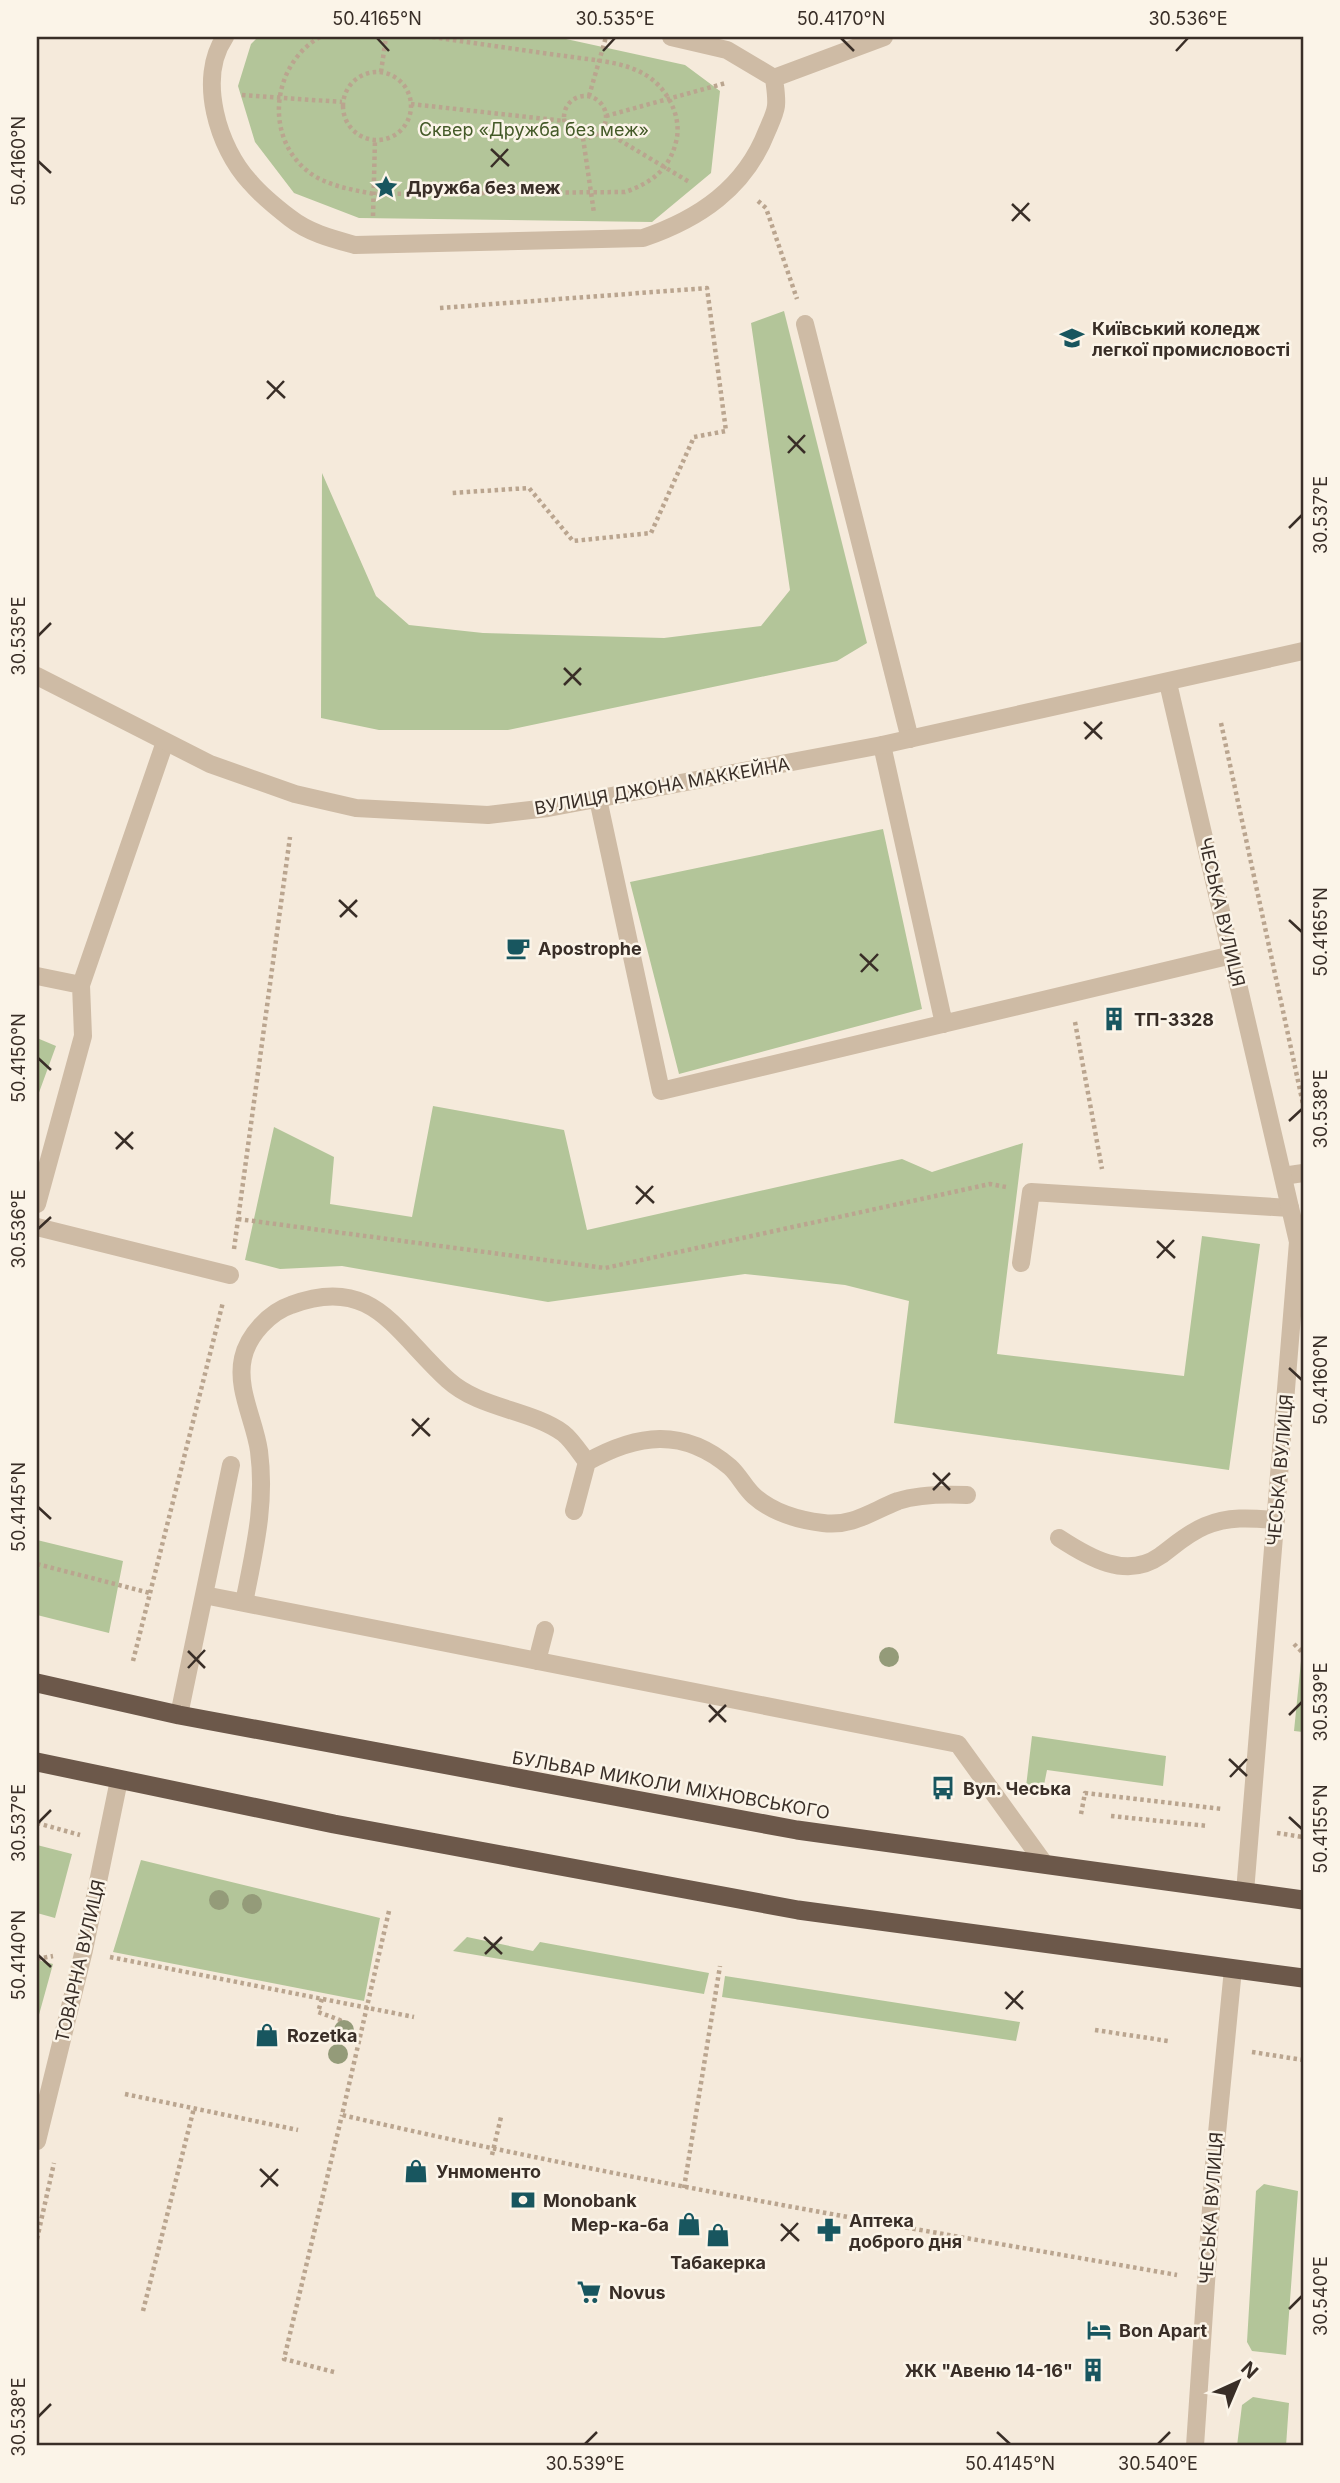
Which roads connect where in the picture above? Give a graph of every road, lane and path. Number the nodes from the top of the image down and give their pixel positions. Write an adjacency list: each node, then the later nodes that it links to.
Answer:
1 (225, 37): 11 (street)
2 (320, 37): 13 (path)
3 (387, 37): 9 (path)
4 (432, 37): 8 (path)
5 (606, 37): 8 (path)
6 (671, 37): 10 (street)
7 (884, 37): 10 (street)
8 (599, 62): 12 (path); 14 (path)
9 (381, 72): 15 (path); 16 (path)
10 (769, 75): 14 (path); 25 (street)
11 (211, 92): 13 (path); 28 (street)
12 (589, 96): 17 (path); 18 (path)
13 (279, 100): 15 (path); 24 (path)
14 (670, 101): 17 (path); 22 (path)
15 (342, 102): 21 (path)
16 (411, 104): 18 (path); 21 (path)
17 (606, 116): 19 (path)
18 (564, 121): 20 (path)
19 (601, 129): 20 (path); 22 (path)
20 (583, 138): 23 (path)
21 (375, 140): 24 (path)
22 (664, 167): 23 (path); 25 (path)
23 (591, 191): 24 (path); 27 (path)
24 (374, 194): 28 (path)
25 (718, 199): 27 (street)
26 (766, 208): 30 (path)
27 (599, 239): 28 (street)
28 (371, 245)
29 (440, 308): 31 (path)
30 (802, 315): 36 (street)
31 (451, 493)
32 (1303, 651): 34 (street, ВУЛИЦЯ ДЖОНА МАККЕЙНА)
33 (37, 676): 37 (street, ВУЛИЦЯ ДЖОНА МАККЕЙНА)
34 (1168, 683): 36 (street, ВУЛИЦЯ ДЖОНА МАККЕЙНА); 41 (street, ЧЕСЬКА ВУЛИЦЯ)
35 (1222, 723): 46 (path)
36 (911, 739): 38 (street, ВУЛИЦЯ ДЖОНА МАККЕЙНА)
37 (165, 743): 39 (street, ВУЛИЦЯ ДЖОНА МАККЕЙНА); 43 (street)
38 (881, 745): 39 (street, ВУЛИЦЯ ДЖОНА МАККЕЙНА); 45 (street)
39 (598, 799): 45 (street)
40 (290, 837): 53 (path)
41 (1232, 956): 44 (street); 48 (street, ЧЕСЬКА ВУЛИЦЯ)
42 (37, 976): 43 (street)
43 (81, 985): 51 (street)
44 (1070, 994): 45 (street); 50 (path)
45 (944, 1024)
46 (1303, 1104)
47 (1303, 1173): 48 (street)
48 (1283, 1176): 52 (street, ЧЕСЬКА ВУЛИЦЯ)
49 (990, 1184): 53 (path)
50 (1108, 1198): 52 (street); 55 (street)
51 (37, 1204)
52 (1290, 1208): 61 (street, ЧЕСЬКА ВУЛИЦЯ)
53 (238, 1219): 56 (path)
54 (37, 1227): 56 (street)
55 (1021, 1263)
56 (230, 1275): 64 (path)
57 (587, 1462): 59 (street); 60 (street); 66 (street)
58 (231, 1465): 65 (street)
59 (967, 1494)
60 (574, 1511)
61 (1276, 1520): 62 (street); 74 (street, ЧЕСЬКА ВУЛИЦЯ)
62 (1059, 1538)
63 (37, 1564): 64 (path)
64 (150, 1593): 68 (path)
65 (204, 1595): 66 (street); 71 (street)
66 (244, 1603): 69 (street)
67 (545, 1630): 69 (street)
68 (134, 1661)
69 (537, 1661): 80 (street)
70 (37, 1683): 71 (highway, БУЛЬВАР МИКОЛИ МІХНОВСЬКОГО)
71 (178, 1715): 80 (highway, БУЛЬВАР МИКОЛИ МІХНОВСЬКОГО)
72 (37, 1762): 73 (highway)
73 (119, 1780): 86 (highway); 101 (street, ТОВАРНА ВУЛИЦЯ)
74 (1252, 1812): 75 (path); 81 (street, ЧЕСЬКА ВУЛИЦЯ)
75 (1082, 1814)
76 (1111, 1816): 77 (path)
77 (1208, 1826)
78 (1277, 1833): 79 (path)
79 (1303, 1837)
80 (1044, 1863): 81 (highway, БУЛЬВАР МИКОЛИ МІХНОВСЬКОГО)
81 (1245, 1892): 82 (highway, БУЛЬВАР МИКОЛИ МІХНОВСЬКОГО)
82 (1303, 1900)
83 (389, 1911): 89 (path)
84 (102, 1956): 88 (path)
85 (720, 1966): 103 (path)
86 (1233, 1969): 87 (highway); 104 (street, ЧЕСЬКА ВУЛИЦЯ)
87 (1303, 1978)
88 (322, 1999): 89 (path); 93 (path)
89 (368, 2008): 90 (path); 98 (path)
90 (414, 2017)
91 (1095, 2030): 92 (path)
92 (1168, 2041)
93 (334, 2045)
94 (1250, 2051): 95 (path)
95 (1303, 2060)
96 (125, 2094): 97 (path)
97 (194, 2108): 100 (path); 105 (path)
98 (342, 2115): 102 (path); 106 (path)
99 (500, 2117): 102 (path)
100 (298, 2130)
101 (37, 2141)
102 (492, 2153): 103 (path)
103 (684, 2188): 104 (path)
104 (1206, 2280): 107 (street, ЧЕСЬКА ВУЛИЦЯ)
105 (143, 2311)
106 (334, 2372)
107 (1195, 2446)

